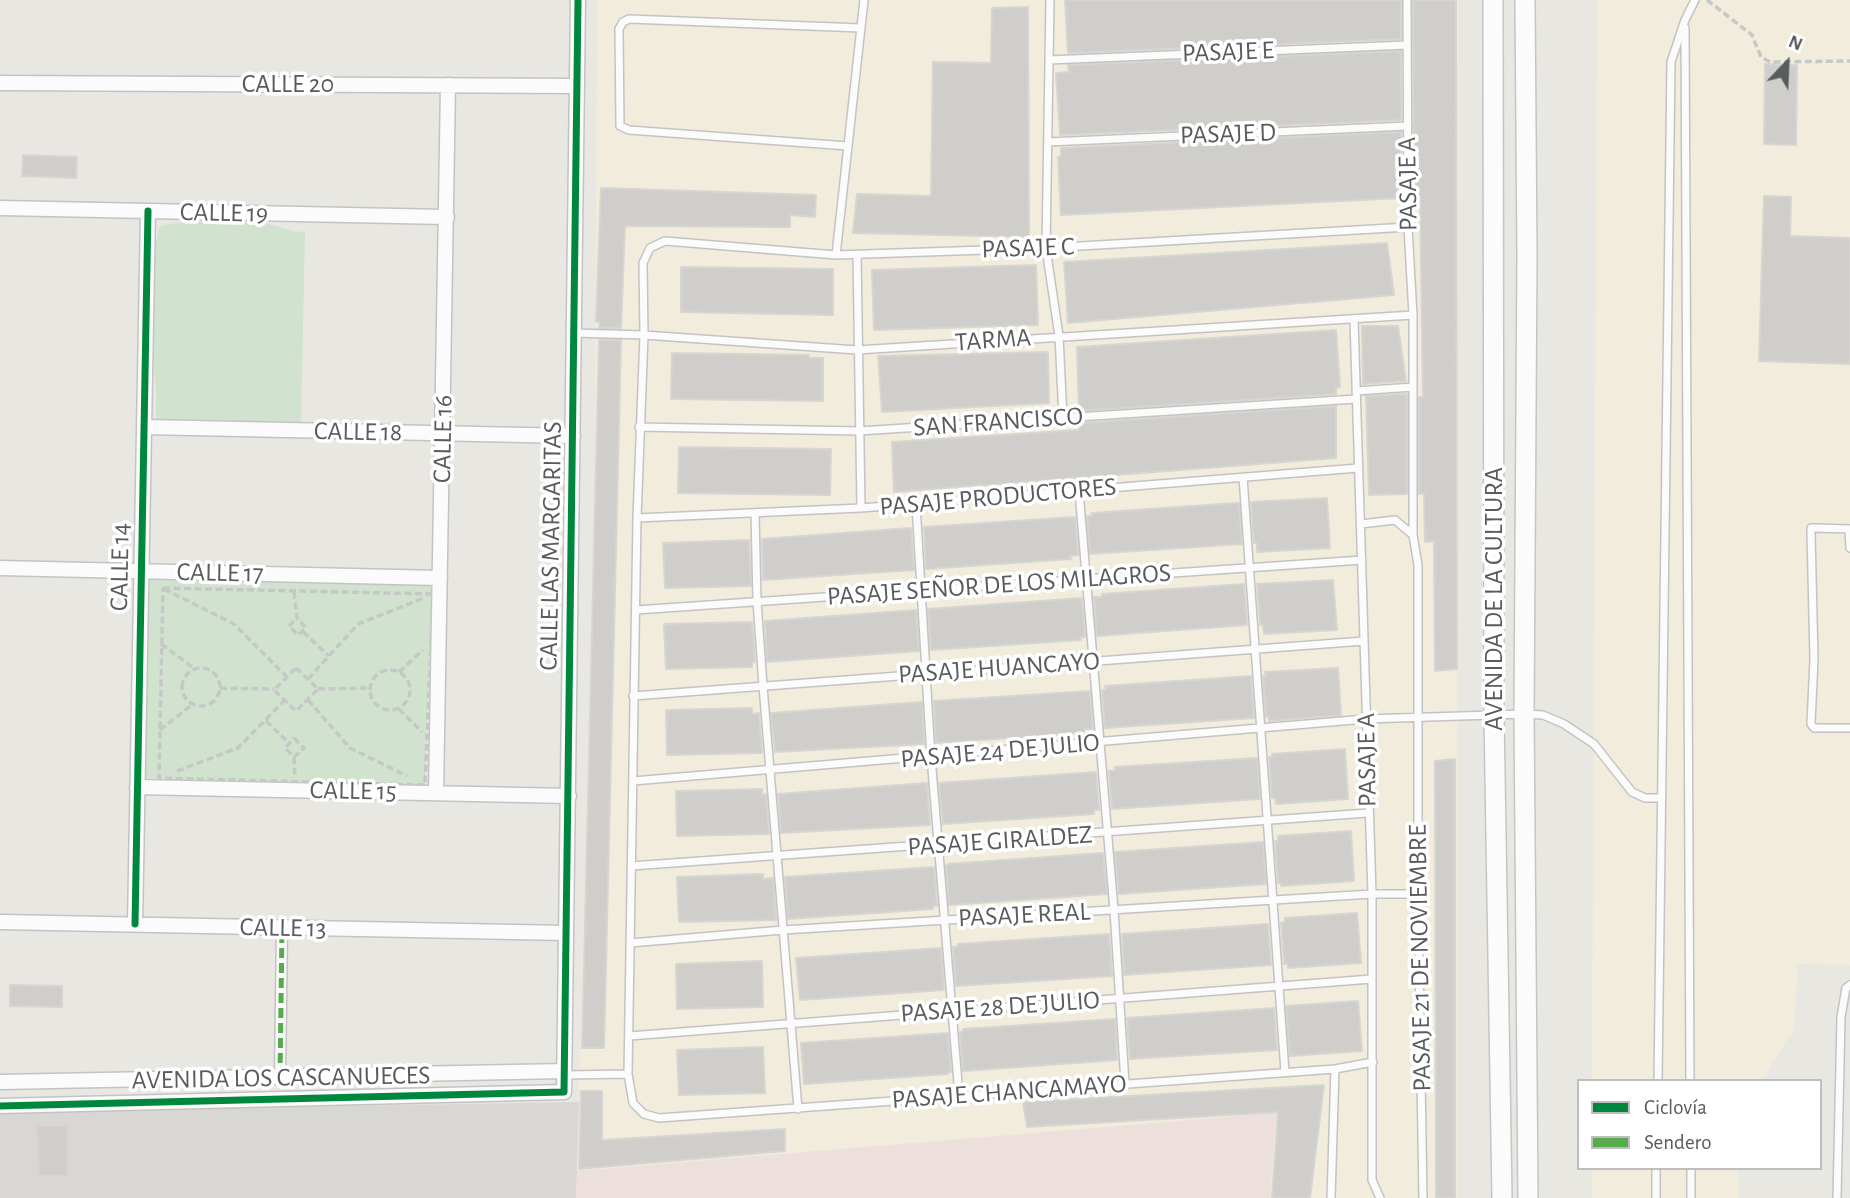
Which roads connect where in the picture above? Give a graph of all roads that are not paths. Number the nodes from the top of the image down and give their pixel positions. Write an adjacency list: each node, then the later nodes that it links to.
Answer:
1 (578, 0): 14 (street, CALLE LAS MARGARITAS)
2 (864, 0): 9 (lane)
3 (1050, 0): 11 (lane)
4 (1407, 0): 10 (lane, PASAJE A)
5 (1493, 0): 66 (main road, AVENIDA DE LA CULTURA)
6 (1525, 0): 65 (main road, AVENIDA DE LA CULTURA)
7 (1695, 0): 8 (lane)
8 (1685, 20): 78 (lane); 112 (lane)
9 (861, 28): 17 (lane); 17 (lane)
10 (1407, 45): 11 (lane, PASAJE E); 15 (lane, PASAJE A)
11 (1048, 60): 16 (lane)
12 (0, 83): 13 (street, CALLE 20)
13 (448, 85): 14 (street, CALLE 20); 20 (street, CALLE 16)
14 (577, 86): 27 (street, CALLE LAS MARGARITAS)
15 (1408, 126): 16 (lane, PASAJE D); 21 (lane, PASAJE A)
16 (1048, 142): 22 (lane)
17 (848, 146): 24 (lane)
18 (0, 208): 19 (street, CALLE 19)
19 (148, 211): 20 (street, CALLE 19); 35 (street, CALLE 14)
20 (447, 217): 37 (street, CALLE 16)
21 (1408, 227): 22 (lane, PASAJE C); 25 (lane, PASAJE A)
22 (1046, 248): 23 (lane, PASAJE C); 29 (lane)
23 (857, 254): 24 (lane, PASAJE C); 30 (lane)
24 (836, 255): 28 (lane, PASAJE C)
25 (1413, 315): 26 (lane, TARMA); 31 (lane, PASAJE A)
26 (1354, 320): 29 (lane, TARMA); 32 (lane, PASAJE A)
27 (574, 333): 28 (lane, TARMA); 38 (street, CALLE LAS MARGARITAS)
28 (644, 335): 30 (lane, TARMA); 34 (lane)
29 (1059, 336): 30 (lane, TARMA); 33 (lane)
30 (857, 349): 36 (lane)
31 (1413, 387): 32 (lane, SAN FRANCISCO); 48 (lane, PASAJE A)
32 (1356, 395): 33 (lane, SAN FRANCISCO); 39 (lane, PASAJE A)
33 (1063, 418): 36 (lane, SAN FRANCISCO)
34 (639, 426): 36 (lane, SAN FRANCISCO); 45 (lane)
35 (144, 427): 37 (street, CALLE 18); 53 (street, CALLE 14)
36 (859, 431): 43 (lane)
37 (443, 433): 38 (street, CALLE 18); 54 (street, CALLE 16)
38 (573, 436): 77 (street, CALLE LAS MARGARITAS)
39 (1358, 468): 40 (lane, PASAJE PRODUCTORES); 46 (lane, PASAJE A)
40 (1243, 477): 41 (lane, PASAJE PRODUCTORES); 52 (lane)
41 (1079, 491): 42 (lane, PASAJE PRODUCTORES); 55 (lane)
42 (916, 504): 43 (lane, PASAJE PRODUCTORES); 56 (lane)
43 (861, 508): 44 (lane, PASAJE PRODUCTORES)
44 (755, 513): 45 (lane, PASAJE PRODUCTORES); 57 (lane)
45 (637, 518): 58 (lane)
46 (1361, 524): 48 (lane); 50 (lane, PASAJE A)
47 (1849, 529): 49 (lane); 69 (lane)
48 (1413, 535): 67 (lane, PASAJE 21 DE NOVIEMBRE)
49 (1850, 548)
50 (1362, 561): 52 (lane, PASAJE SEÑOR DE LOS MILAGROS); 59 (lane, PASAJE A)
51 (0, 568): 53 (street, CALLE 17)
52 (1248, 568): 55 (lane, PASAJE SEÑOR DE LOS MILAGROS); 60 (lane)
53 (141, 571): 54 (street, CALLE 17); 75 (street, CALLE 14)
54 (440, 578): 76 (street, CALLE 16)
55 (1085, 579): 56 (lane, PASAJE SEÑOR DE LOS MILAGROS); 61 (lane)
56 (922, 590): 57 (lane, PASAJE SEÑOR DE LOS MILAGROS); 62 (lane)
57 (757, 601): 58 (lane, PASAJE SEÑOR DE LOS MILAGROS); 63 (lane)
58 (636, 610): 64 (lane)
59 (1364, 641): 60 (lane, PASAJE HUANCAYO); 68 (lane, PASAJE A)
60 (1254, 649): 61 (lane, PASAJE HUANCAYO); 70 (lane)
61 (1092, 661): 62 (lane, PASAJE HUANCAYO); 71 (lane)
62 (926, 674): 63 (lane, PASAJE HUANCAYO); 72 (lane)
63 (763, 686): 64 (lane, PASAJE HUANCAYO); 73 (lane)
64 (634, 696): 74 (lane)
65 (1524, 714): 66 (lane, PASAJE 24 DE JULIO); 78 (lane, PASAJE 24 DE JULIO); 129 (main road, AVENIDA DE LA CULTURA)
66 (1494, 715): 67 (lane, PASAJE 24 DE JULIO); 128 (main road, AVENIDA DE LA CULTURA)
67 (1418, 718): 68 (lane, PASAJE 24 DE JULIO); 86 (lane, PASAJE 21 DE NOVIEMBRE)
68 (1366, 719): 70 (lane, PASAJE 24 DE JULIO); 79 (lane, PASAJE A)
69 (1850, 728)
70 (1261, 729): 71 (lane, PASAJE 24 DE JULIO); 80 (lane)
71 (1099, 742): 72 (lane, PASAJE 24 DE JULIO); 81 (lane)
72 (932, 757): 73 (lane, PASAJE 24 DE JULIO); 82 (lane)
73 (770, 771): 74 (lane, PASAJE 24 DE JULIO); 83 (lane)
74 (633, 781): 84 (lane)
75 (137, 787): 76 (street, CALLE 15); 91 (street, CALLE 14)
76 (431, 789): 77 (street, CALLE 15)
77 (569, 796): 94 (street, CALLE LAS MARGARITAS)
78 (1661, 798): 111 (lane)
79 (1368, 813): 80 (lane, PASAJE GIRALDEZ); 85 (lane, PASAJE A)
80 (1268, 822): 81 (lane, PASAJE GIRALDEZ); 87 (lane)
81 (1108, 833): 82 (lane, PASAJE GIRALDEZ); 88 (lane)
82 (939, 845): 83 (lane, PASAJE GIRALDEZ); 89 (lane)
83 (778, 856): 84 (lane, PASAJE GIRALDEZ); 93 (lane)
84 (631, 866): 95 (lane)
85 (1372, 894): 86 (lane, PASAJE REAL); 87 (lane, PASAJE REAL); 96 (lane, PASAJE A)
86 (1418, 894): 127 (lane, PASAJE 21 DE NOVIEMBRE)
87 (1274, 900): 88 (lane, PASAJE REAL); 97 (lane)
88 (1114, 910): 89 (lane, PASAJE REAL); 99 (lane)
89 (945, 920): 93 (lane, PASAJE REAL); 100 (lane)
90 (0, 922): 91 (street, CALLE 13)
91 (135, 924): 92 (street, CALLE 13)
92 (282, 928): 94 (street, CALLE 13); 110 (street)
93 (783, 930): 95 (lane, PASAJE REAL); 101 (lane)
94 (566, 933): 107 (street, CALLE LAS MARGARITAS)
95 (630, 943): 102 (lane)
96 (1372, 979): 97 (lane, PASAJE 28 DE JULIO); 103 (lane, PASAJE A)
97 (1279, 985): 99 (lane, PASAJE 28 DE JULIO); 105 (lane)
98 (1850, 985): 132 (lane)
99 (1120, 998): 100 (lane, PASAJE 28 DE JULIO); 115 (lane)
100 (952, 1010): 101 (lane, PASAJE 28 DE JULIO); 119 (lane)
101 (790, 1022): 102 (lane, PASAJE 28 DE JULIO); 122 (lane)
102 (629, 1036): 108 (lane)
103 (1373, 1062): 104 (lane, PASAJE CHANCAMAYO); 126 (lane, PASAJE A)
104 (1335, 1069): 105 (lane, PASAJE CHANCAMAYO); 125 (lane)
105 (1284, 1072): 115 (lane, PASAJE CHANCAMAYO)
106 (476, 1073): 107 (street, AVENIDA LOS CASCANUECES); 109 (street, AVENIDA LOS CASCANUECES); 117 (street)
107 (564, 1073): 108 (lane); 116 (street, CALLE LAS MARGARITAS)
108 (628, 1074): 122 (lane, PASAJE CHANCAMAYO)
109 (392, 1076): 110 (street, AVENIDA LOS CASCANUECES); 118 (street)
110 (280, 1078): 113 (street, AVENIDA LOS CASCANUECES)
111 (1658, 1079)
112 (1690, 1079)
113 (131, 1081): 114 (street, AVENIDA LOS CASCANUECES); 120 (street)
114 (0, 1082)
115 (1125, 1083): 119 (lane, PASAJE CHANCAMAYO)
116 (564, 1092): 117 (street, AVENIDA LOS CASCANUECES)
117 (476, 1094): 118 (street, AVENIDA LOS CASCANUECES)
118 (394, 1096): 120 (street, AVENIDA LOS CASCANUECES)
119 (959, 1096): 122 (lane, PASAJE CHANCAMAYO)
120 (131, 1102): 121 (street, AVENIDA LOS CASCANUECES)
121 (0, 1106)
122 (798, 1109)
123 (1656, 1170): 130 (lane)
124 (1690, 1170): 131 (lane)
125 (1331, 1198)
126 (1380, 1198)
127 (1423, 1198)
128 (1503, 1198)
129 (1528, 1198)
130 (1656, 1198)
131 (1691, 1198)
132 (1837, 1198)

